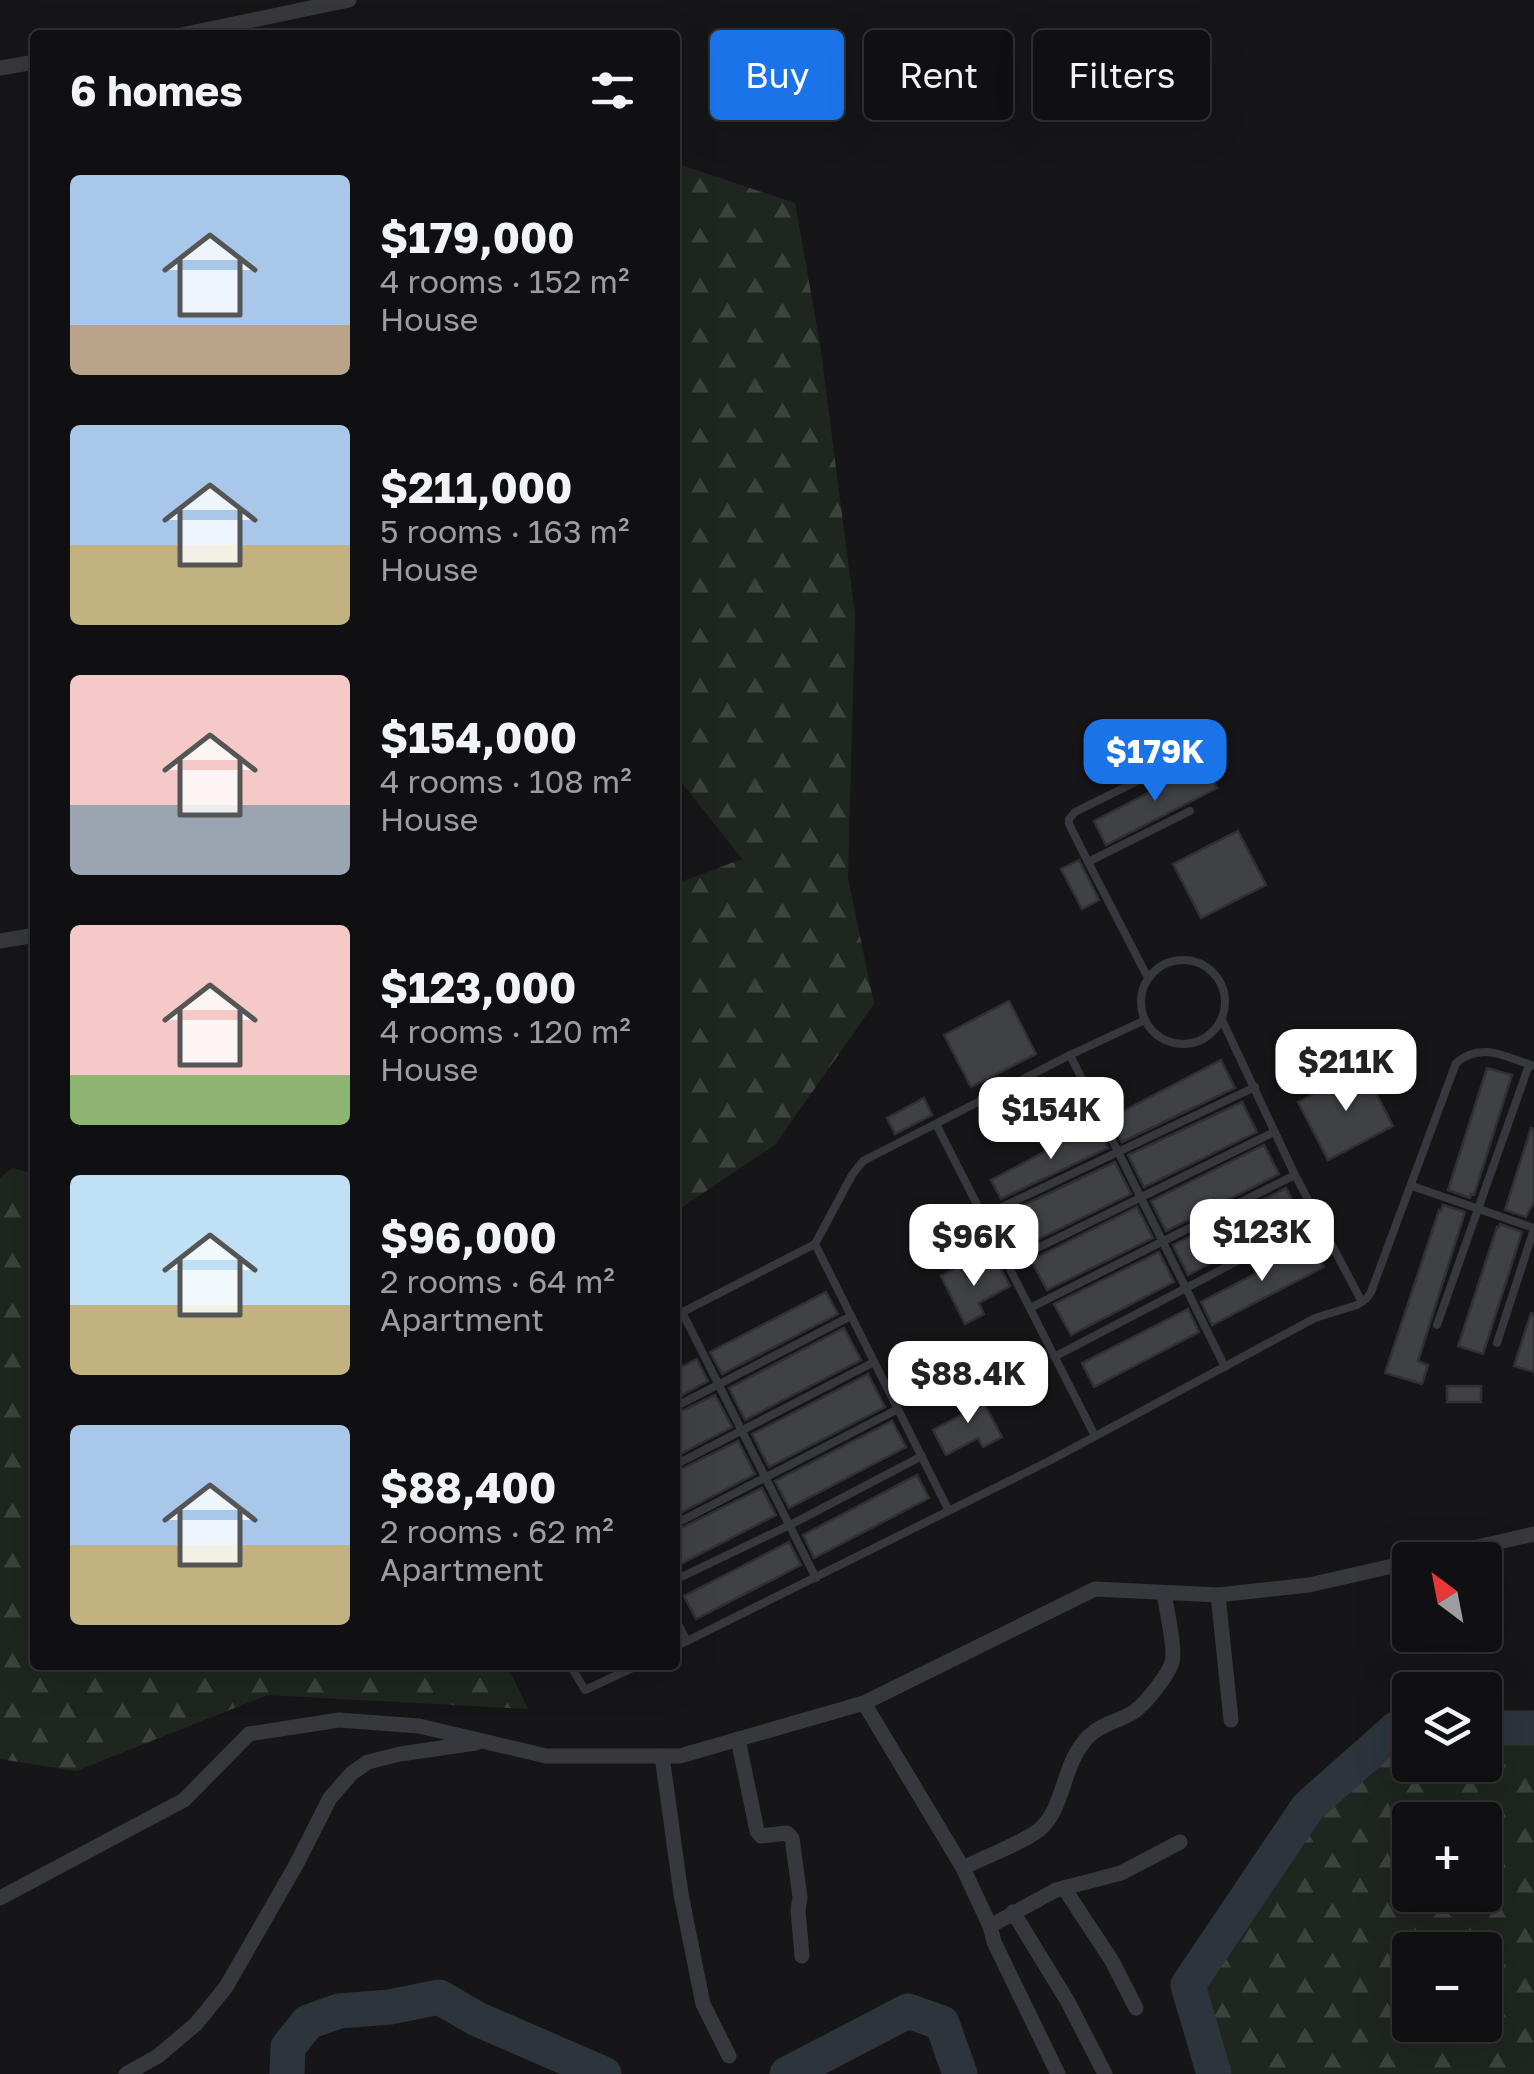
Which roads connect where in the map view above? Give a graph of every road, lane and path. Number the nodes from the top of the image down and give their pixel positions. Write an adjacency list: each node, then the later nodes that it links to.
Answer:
1 (348, 0): 2 (street)
2 (284, 7): 3 (street)
3 (240, 29)
4 (30, 63): 5 (street)
5 (0, 68)
6 (1174, 763): 8 (lane)
7 (1190, 812): 8 (lane)
8 (1088, 862): 11 (lane)
9 (30, 936): 10 (street)
10 (0, 941)
11 (1148, 978): 12 (lane); 13 (lane)
12 (1145, 1020): 13 (lane); 14 (lane)
13 (1222, 1020): 16 (lane)
14 (1070, 1055): 17 (lane); 19 (lane)
15 (1532, 1066): 21 (lane); 23 (lane)
16 (1255, 1088): 18 (lane); 19 (lane)
17 (936, 1124): 24 (lane); 28 (lane)
18 (1274, 1132): 20 (lane); 22 (lane)
19 (1118, 1152): 22 (lane); 24 (lane)
20 (1295, 1174): 25 (lane); 27 (lane)
21 (1412, 1186): 23 (lane); 31 (lane)
22 (1141, 1198): 27 (lane); 29 (lane)
23 (1479, 1209): 26 (lane); 36 (lane)
24 (983, 1216): 29 (lane)
25 (1318, 1219): 30 (lane); 31 (lane)
26 (1534, 1228): 37 (lane)
27 (1164, 1242): 30 (lane); 32 (lane)
28 (815, 1244): 33 (lane); 35 (lane)
29 (1007, 1263): 32 (lane)
30 (1186, 1289): 38 (lane); 40 (lane)
31 (1362, 1302): 40 (lane)
32 (1030, 1308): 38 (lane)
33 (680, 1313)
34 (680, 1316): 41 (lane)
35 (851, 1316): 39 (lane); 41 (lane)
36 (1437, 1325)
37 (1496, 1343)
38 (1054, 1356): 45 (lane)
39 (874, 1362): 43 (lane); 44 (lane)
40 (1225, 1366): 45 (lane)
41 (719, 1385): 42 (lane); 44 (lane)
42 (680, 1404)
43 (898, 1409): 46 (lane); 48 (lane)
44 (742, 1431): 47 (lane); 48 (lane)
45 (1094, 1436): 49 (lane)
46 (922, 1456): 49 (lane); 51 (lane)
47 (680, 1462)
48 (766, 1478): 50 (lane); 51 (lane)
49 (949, 1511): 56 (lane)
50 (680, 1521)
51 (790, 1526): 55 (lane); 56 (lane)
52 (1534, 1534): 53 (street)
53 (1499, 1542)
54 (1392, 1566): 58 (street)
55 (680, 1578)
56 (816, 1578): 60 (lane)
57 (1164, 1593): 58 (street); 64 (street); 70 (street)
58 (1218, 1595): 65 (street)
59 (680, 1628): 60 (lane)
60 (687, 1641): 61 (lane)
61 (680, 1644)
62 (573, 1670): 63 (lane)
63 (628, 1670)
64 (864, 1704): 66 (street); 70 (street)
65 (1231, 1720)
66 (738, 1739): 68 (street); 75 (street)
67 (485, 1742): 68 (street); 72 (street); 78 (street)
68 (662, 1756): 77 (street)
69 (1180, 1842): 71 (street)
70 (963, 1868): 74 (street)
71 (1064, 1888): 73 (street); 76 (street)
72 (0, 1898)
73 (1013, 1912): 74 (street); 80 (street)
74 (990, 1926): 79 (street)
75 (802, 1956)
76 (1136, 2008)
77 (729, 2056)
78 (126, 2074)
79 (1058, 2074)
80 (1105, 2074)

